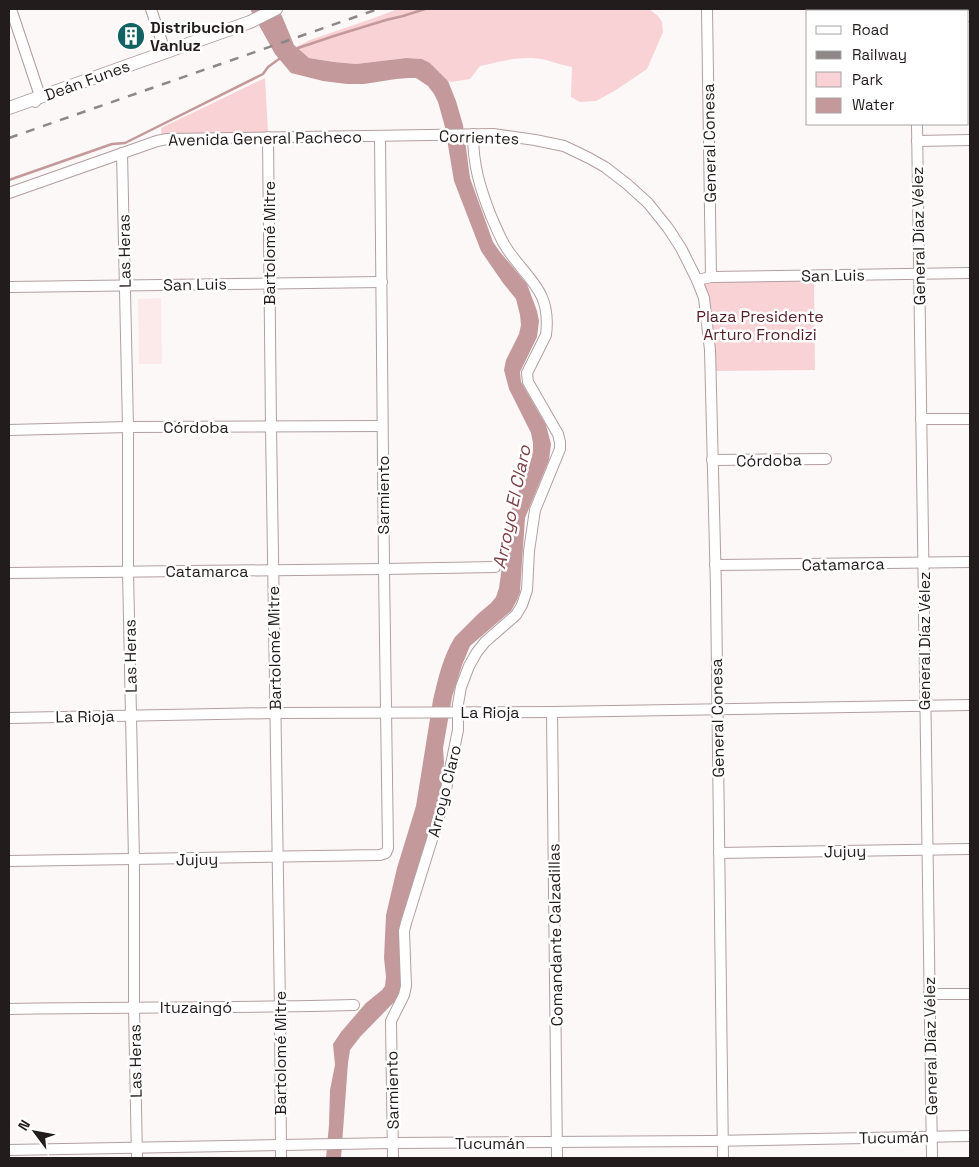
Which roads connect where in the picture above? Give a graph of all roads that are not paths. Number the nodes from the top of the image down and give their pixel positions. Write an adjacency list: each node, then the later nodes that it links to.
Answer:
1 (11, 9): 6 (street)
2 (151, 9): 5 (street)
3 (276, 9): 5 (main road, Deán Funes)
4 (707, 9): 19 (street, General Conesa)
5 (165, 51): 6 (main road, Deán Funes)
6 (40, 96): 7 (main road, Deán Funes); 8 (street)
7 (9, 108)
8 (9, 114)
9 (917, 125): 14 (street, General Díaz Vélez)
10 (470, 134): 11 (street, Corrientes); 20 (street, Corrientes); 44 (street, Arroyo Claro)
11 (380, 136): 12 (street, Avenida General Pacheco); 21 (street, Sarmiento)
12 (268, 137): 15 (street, Avenida General Pacheco); 22 (street, Bartolomé Mitre)
13 (970, 140): 14 (street)
14 (917, 141): 17 (street, General Díaz Vélez)
15 (122, 154): 16 (street, Avenida General Pacheco); 23 (street, Las Heras)
16 (9, 193)
17 (919, 274): 18 (street, San Luis); 19 (street, San Luis); 26 (street, General Díaz Vélez)
18 (970, 274)
19 (711, 277): 20 (street, San Luis)
20 (697, 280): 32 (street, General Conesa)
21 (382, 282): 22 (street, San Luis); 27 (street, Sarmiento)
22 (269, 283): 23 (street, San Luis); 29 (street, Bartolomé Mitre)
23 (125, 285): 24 (street, San Luis); 28 (street, Las Heras)
24 (9, 287)
25 (970, 419): 26 (street)
26 (921, 420): 34 (street, General Díaz Vélez)
27 (382, 426): 29 (street, Córdoba); 37 (street, Sarmiento)
28 (128, 427): 29 (street, Córdoba); 30 (street, Córdoba); 39 (street, Las Heras)
29 (270, 427): 38 (street, Bartolomé Mitre)
30 (9, 430)
31 (826, 459): 32 (street, Córdoba)
32 (712, 460): 35 (street, General Conesa)
33 (970, 562): 34 (street, Catamarca)
34 (924, 563): 35 (street, Catamarca); 42 (street, General Díaz Vélez)
35 (715, 565): 43 (street, General Conesa)
36 (495, 567): 37 (street, Catamarca)
37 (384, 569): 38 (street, Catamarca); 47 (street, Sarmiento)
38 (273, 570): 39 (street, Catamarca); 46 (street, Bartolomé Mitre)
39 (128, 571): 40 (street, Catamarca); 48 (street, Las Heras)
40 (9, 574)
41 (970, 705): 42 (street, La Rioja)
42 (924, 706): 43 (street, La Rioja); 51 (street, General Díaz Vélez)
43 (718, 708): 45 (street, La Rioja); 53 (street, General Conesa)
44 (456, 712): 45 (street, La Rioja); 47 (street, La Rioja); 63 (street, Arroyo Claro)
45 (552, 712): 68 (street, Comandante Calzadillas)
46 (275, 713): 47 (street, La Rioja); 48 (street, La Rioja); 54 (street, Bartolomé Mitre)
47 (386, 713): 52 (street, Sarmiento)
48 (131, 716): 49 (street, La Rioja); 55 (street, Las Heras)
49 (9, 718)
50 (970, 849): 51 (street, Jujuy)
51 (928, 850): 53 (street, Jujuy); 57 (street, General Díaz Vélez)
52 (386, 853): 54 (street, Jujuy)
53 (719, 853): 66 (street, General Conesa)
54 (277, 858): 55 (street, Jujuy); 61 (street, Bartolomé Mitre)
55 (134, 860): 56 (street, Jujuy); 60 (street, Las Heras)
56 (9, 862)
57 (929, 994): 58 (street); 64 (street, General Díaz Vélez)
58 (970, 994)
59 (354, 1005): 61 (street, Ituzaingó)
60 (134, 1007): 61 (street, Ituzaingó); 62 (street, Ituzaingó); 71 (street, Las Heras)
61 (280, 1007): 69 (street, Bartolomé Mitre)
62 (9, 1009)
63 (391, 1021): 67 (street, Sarmiento)
64 (932, 1136): 65 (street, Tucumán); 66 (street, Tucumán); 76 (street, General Díaz Vélez)
65 (970, 1136)
66 (723, 1141): 68 (street, Tucumán); 75 (street, General Conesa)
67 (392, 1143): 68 (street, Tucumán); 69 (street, Tucumán); 73 (street, Sarmiento)
68 (557, 1143): 74 (street, Comandante Calzadillas)
69 (280, 1145): 71 (street, Tucumán); 72 (street, Bartolomé Mitre)
70 (9, 1150): 71 (street, Tucumán)
71 (137, 1153)
72 (280, 1158)
73 (393, 1158)
74 (557, 1158)
75 (723, 1158)
76 (932, 1158)

